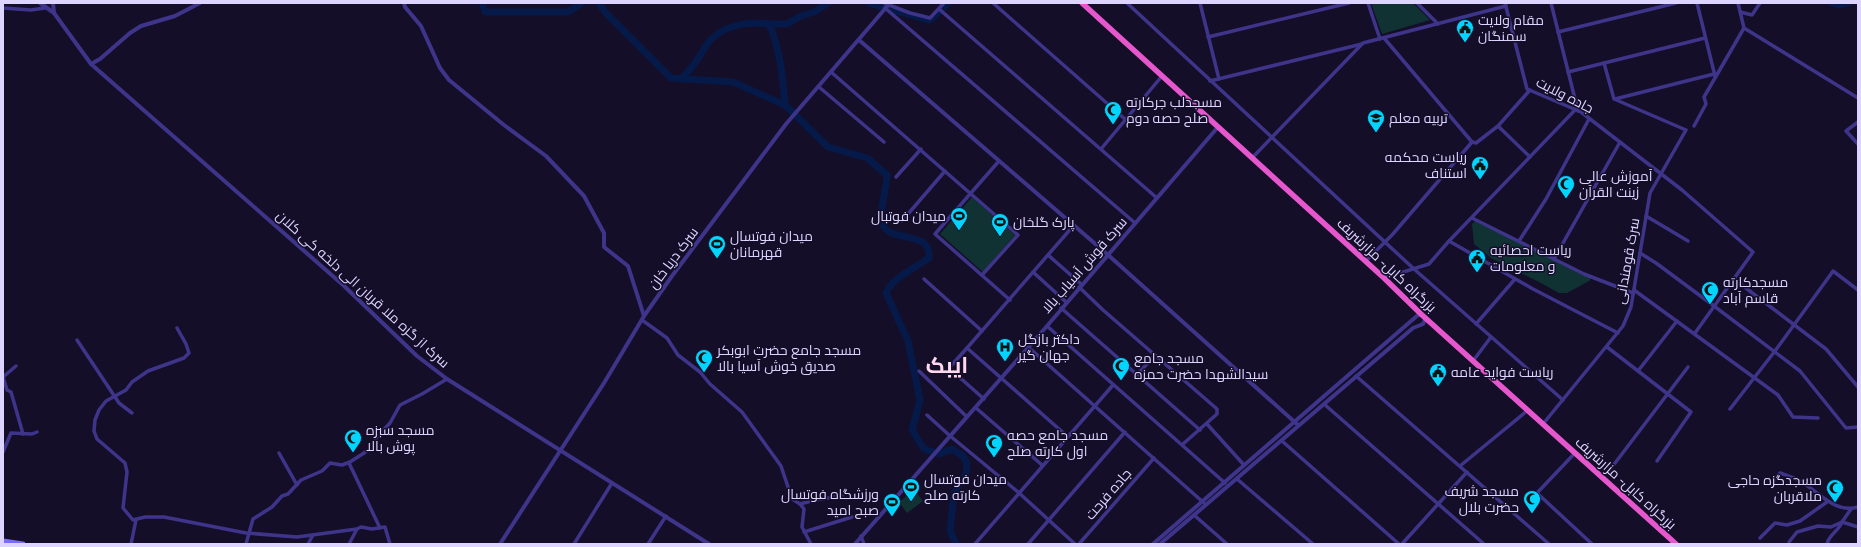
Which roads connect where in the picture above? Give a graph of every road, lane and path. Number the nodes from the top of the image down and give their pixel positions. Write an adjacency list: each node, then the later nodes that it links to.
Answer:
1 (40, 3): 21 (street, سرک از گزه ملا قربان الی دلخه کی کلان)
2 (53, 3): 24 (street)
3 (200, 3): 35 (street)
4 (404, 3): 98 (street)
5 (944, 3): 22 (street)
6 (993, 3): 48 (street)
7 (1082, 3): 38 (highway, بزرگراه کابل - مزارشریف)
8 (1127, 3): 41 (street)
9 (1200, 3): 28 (street)
10 (1349, 3): 28 (street)
11 (1368, 3): 31 (street)
12 (1417, 3): 25 (street)
13 (1551, 3): 27 (street)
14 (1676, 3): 27 (street)
15 (1696, 3): 30 (street)
16 (1738, 3): 23 (street)
17 (1760, 3): 23 (street)
18 (1505, 4): 25 (street, جاده ولایت); 43 (street, جاده ولایت)
19 (887, 5): 22 (street); 32 (street, سرک دریا خان); 71 (street)
20 (3, 8): 21 (street)
21 (45, 8): 24 (street, سرک از گزه ملا قربان الی دلخه کی کلان)
22 (939, 9): 58 (street)
23 (1740, 12): 26 (street)
24 (54, 13): 35 (street, سرک از گزه ملا قربان الی دلخه کی کلان)
25 (1438, 24): 29 (street, جاده ولایت)
26 (1744, 28): 39 (street); 44 (street)
27 (1558, 32): 37 (street)
28 (1208, 37): 40 (street)
29 (1384, 38): 31 (street, جاده ولایت); 55 (street)
30 (1705, 38): 34 (street); 39 (street)
31 (1380, 39): 33 (street, جاده ولایت)
32 (859, 40): 36 (street, سرک دریا خان); 62 (street)
33 (1363, 43): 40 (street, جاده ولایت); 53 (street)
34 (1604, 63): 37 (street); 45 (street)
35 (91, 64): 126 (street, سرک از گزه ملا قربان الی دلخه کی کلان)
36 (832, 72): 42 (street, سرک دریا خان); 59 (street)
37 (1568, 72): 46 (street)
38 (1162, 76): 48 (street); 52 (highway, بزرگراه کابل - مزارشریف)
39 (1715, 76): 45 (street); 51 (street)
40 (1219, 79): 41 (street, جاده ولایت)
41 (1210, 81): 53 (street)
42 (819, 87): 54 (street); 98 (street, سرک دریا خان)
43 (1530, 90): 46 (street, جاده ولایت); 50 (street)
44 (1858, 98)
45 (1614, 99): 64 (street, سرک قومندانی)
46 (1576, 110): 47 (street, جاده ولایت); 60 (street)
47 (1590, 119): 56 (street, جاده ولایت); 75 (street)
48 (1126, 120): 58 (street)
49 (1858, 122): 57 (street)
50 (1498, 126): 55 (street); 60 (street)
51 (1694, 126)
52 (1218, 127): 61 (highway, بزرگراه کابل - مزارشریف); 67 (street, سرک قوش آسیاب بالا)
53 (1272, 138): 61 (street); 73 (street)
54 (884, 142)
55 (1472, 142): 73 (street)
56 (1620, 142): 64 (street, جاده ولایت); 80 (street)
57 (1858, 144)
58 (1101, 149): 67 (street)
59 (920, 150): 63 (street); 65 (street)
60 (1530, 157): 69 (street)
61 (1252, 158): 81 (highway, بزرگراه کابل - مزارشریف)
62 (999, 161): 66 (street); 72 (street)
63 (945, 171): 66 (street); 70 (street)
64 (1661, 174): 68 (street, سرک قومندانی); 88 (street, جاده ولایت)
65 (896, 177)
66 (970, 193): 84 (street); 84 (street)
67 (1157, 198): 71 (street, سرک قوش آسیاب بالا)
68 (1646, 216): 76 (street); 77 (street, سرک قومندانی)
69 (1472, 218): 74 (street); 75 (street)
70 (902, 221)
71 (1135, 223): 78 (street, سرک قوش آسیاب بالا)
72 (1074, 225): 78 (street); 79 (street)
73 (1384, 241): 81 (street); 82 (street)
74 (1449, 241): 82 (street); 87 (street)
75 (1519, 241): 80 (street)
76 (1688, 241)
77 (1640, 253): 91 (street, سرک قومندانی); 95 (street)
78 (1108, 254): 89 (street, سرک قوش آسیاب بالا); 142 (street)
79 (1048, 255): 83 (street); 89 (street)
80 (1554, 259): 91 (street)
81 (1366, 261): 85 (highway, بزرگراه کابل - مزارشریف)
82 (1414, 269): 85 (street); 101 (street)
83 (1033, 272): 92 (street); 93 (street)
84 (982, 275): 92 (street)
85 (1384, 278): 94 (highway, بزرگراه کابل - مزارشریف)
86 (924, 279): 107 (street)
87 (1515, 279): 101 (street); 108 (street)
88 (1734, 279): 95 (street); 102 (street)
89 (1080, 286): 93 (street, سرک قوش آسیاب بالا); 116 (street)
90 (1858, 290): 102 (street)
91 (1634, 291): 100 (street); 108 (street, سرک قومندانی)
92 (1010, 300): 107 (street)
93 (1066, 302): 96 (street, سرک قوش آسیاب بالا)
94 (1412, 304): 97 (highway, بزرگراه کابل - مزارشریف); 99 (street)
95 (1714, 306): 109 (street); 115 (street)
96 (1061, 308): 103 (street, سرک قوش آسیاب بالا); 122 (street)
97 (1424, 317): 99 (street); 104 (street); 105 (highway, بزرگراه کابل - مزارشریف)
98 (643, 318): 154 (street, سرک دریا خان); 175 (street)
99 (1415, 319): 142 (street)
100 (1677, 321): 109 (street); 120 (street)
101 (1476, 324): 110 (street)
102 (1795, 324): 115 (street); 128 (street)
103 (1047, 326): 112 (street, سرک قوش آسیاب بالا); 127 (street)
104 (1419, 326): 105 (street); 123 (street)
105 (1435, 327): 117 (highway, بزرگراه کابل - مزارشریف)
106 (177, 328): 130 (street)
107 (982, 331): 114 (street)
108 (1618, 333): 113 (street, سرک قومندانی)
109 (1695, 333): 124 (street)
110 (1491, 337): 117 (street); 132 (street)
111 (77, 340): 130 (street)
112 (1027, 346): 125 (street, سرک قوش آسیاب بالا); 134 (street)
113 (1607, 347): 120 (street); 132 (street, سرک قومندانی)
114 (967, 348): 125 (street); 131 (street)
115 (1775, 351): 124 (street); 145 (street)
116 (1155, 355): 122 (street); 143 (street)
117 (1473, 361): 137 (highway, بزرگراه کابل - مزارشریف)
118 (16, 366): 149 (street)
119 (1688, 367): 129 (street)
120 (1638, 371): 129 (street)
121 (919, 372): 140 (street)
122 (1137, 375): 146 (street)
123 (1356, 376): 133 (street); 163 (street)
124 (1754, 377): 136 (street); 141 (street)
125 (1001, 378): 131 (street, سرک قوش آسیاب بالا); 151 (street)
126 (447, 379): 154 (street, سرک از گزه ملا قربان الی دلخه کی کلان); 160 (street)
127 (1113, 385): 134 (street); 153 (street)
128 (1858, 388)
129 (1667, 394): 159 (street); 164 (street)
130 (115, 396): 138 (street); 182 (street)
131 (984, 399): 135 (street, سرک قوش آسیاب بالا)
132 (1563, 400): 144 (street, سرک قومندانی)
133 (1324, 404): 142 (street); 176 (street)
134 (1094, 405): 148 (street); 151 (street)
135 (976, 408): 140 (street, سرک قوش آسیاب بالا); 161 (street)
136 (1730, 409)
137 (1528, 410): 144 (highway, بزرگراه کابل - مزارشریف); 163 (street)
138 (132, 413)
139 (927, 415): 150 (street)
140 (968, 417): 150 (street, سرک قوش آسیاب بالا)
141 (1818, 418)
142 (1297, 423): 152 (street); 162 (street)
143 (1207, 424): 146 (street); 162 (street)
144 (1543, 424): 157 (highway, بزرگراه کابل - مزارشریف)
145 (1858, 427)
146 (1200, 430): 153 (street)
147 (37, 432): 149 (street)
148 (1124, 432): 158 (street); 183 (street)
149 (23, 434): 155 (street)
150 (949, 435): 171 (street); 191 (street, سرک قوش آسیاب بالا)
151 (1067, 436): 161 (street)
152 (1282, 441): 166 (street); 217 (street)
153 (1183, 444): 169 (street)
154 (561, 451): 168 (street, سرک از گزه ملا قربان الی دلخه کی کلان); 202 (street, سرک دریا خان)
155 (3, 452)
156 (279, 453): 170 (street)
157 (1575, 453): 220 (street); 221 (highway, بزرگراه کابل - مزارشریف)
158 (1154, 458): 174 (street); 212 (street, جاده فرحت)
159 (1657, 461)
160 (349, 463): 170 (street); 186 (street)
161 (1042, 466): 171 (street)
162 (1244, 466): 169 (street)
163 (1460, 466): 165 (street)
164 (1609, 471)
165 (1466, 472): 176 (street); 219 (street)
166 (1237, 479): 174 (street); 216 (street)
167 (1773, 481): 173 (street)
168 (612, 483): 180 (street, سرک از گزه ملا قربان الی دلخه کی کلان); 203 (street)
169 (1225, 483): 174 (street)
170 (297, 485): 188 (street)
171 (1018, 492): 183 (street); 209 (street)
172 (842, 496): 175 (street)
173 (1827, 502): 178 (street); 192 (street)
174 (1204, 503): 179 (street); 213 (street)
175 (800, 504): 189 (street)
176 (1438, 504): 217 (street); 218 (street)
177 (1858, 507): 178 (street)
178 (1850, 509): 184 (street)
179 (1194, 515): 214 (street); 215 (street)
180 (666, 516): 204 (street); 205 (street, سرک از گزه ملا قربان الی دلخه کی کلان)
181 (852, 517): 189 (street)
182 (136, 520): 188 (street); 197 (street)
183 (1048, 520): 210 (street); 211 (street)
184 (1842, 522): 185 (street); 194 (street); 222 (street)
185 (1858, 527)
186 (380, 528): 187 (street); 201 (street)
187 (358, 529): 190 (street); 200 (street)
188 (249, 532): 190 (street); 198 (street)
189 (804, 532): 206 (street)
190 (313, 535): 199 (street)
191 (861, 536): 207 (street, سرک قوش آسیاب بالا); 208 (street)
192 (1760, 538)
193 (3, 541): 195 (main road)
194 (1789, 542)
195 (19, 544): 196 (main road)
196 (23, 544)
197 (131, 544)
198 (246, 544)
199 (308, 544)
200 (349, 544)
201 (390, 544)
202 (500, 544)
203 (574, 544)
204 (648, 544)
205 (709, 544)
206 (810, 544)
207 (855, 544)
208 (864, 544)
209 (975, 544)
210 (1028, 544)
211 (1075, 544)
212 (1079, 544)
213 (1153, 544)
214 (1160, 544)
215 (1226, 544)
216 (1312, 544)
217 (1400, 544)
218 (1484, 544)
219 (1549, 544)
220 (1592, 544)
221 (1676, 544)
222 (1827, 544)

